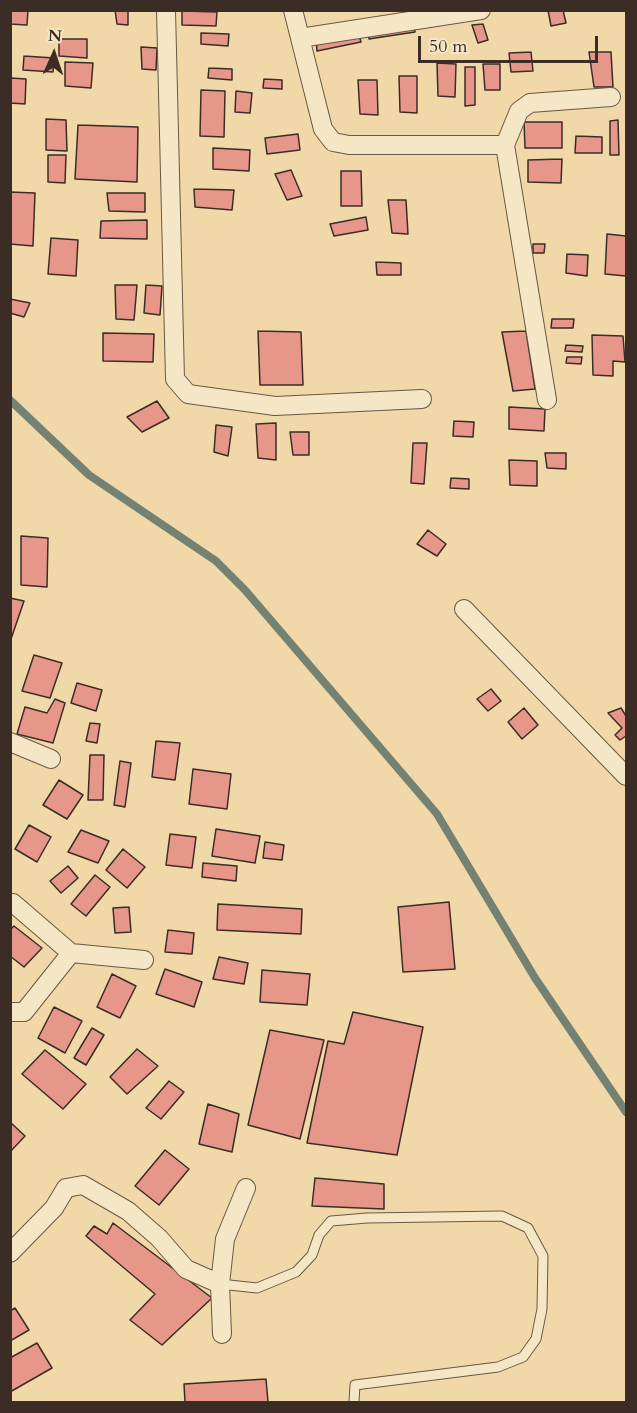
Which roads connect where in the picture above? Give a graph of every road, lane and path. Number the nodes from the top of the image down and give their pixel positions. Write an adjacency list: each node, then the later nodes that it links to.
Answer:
1 (166, 10): 7 (street)
2 (293, 10): 4 (street)
3 (481, 10): 4 (street)
4 (300, 38): 6 (street)
5 (611, 97): 6 (street)
6 (505, 145): 8 (street)
7 (422, 399)
8 (547, 400)
9 (464, 609): 12 (street)
10 (10, 742): 11 (street)
11 (51, 759)
12 (627, 776)
13 (13, 903): 14 (street)
14 (71, 953): 15 (street); 16 (street)
15 (144, 960)
16 (10, 1012)
17 (246, 1188): 19 (street)
18 (10, 1253): 19 (street)
19 (220, 1284): 20 (street); 21 (lane)
20 (222, 1334)
21 (354, 1402)

